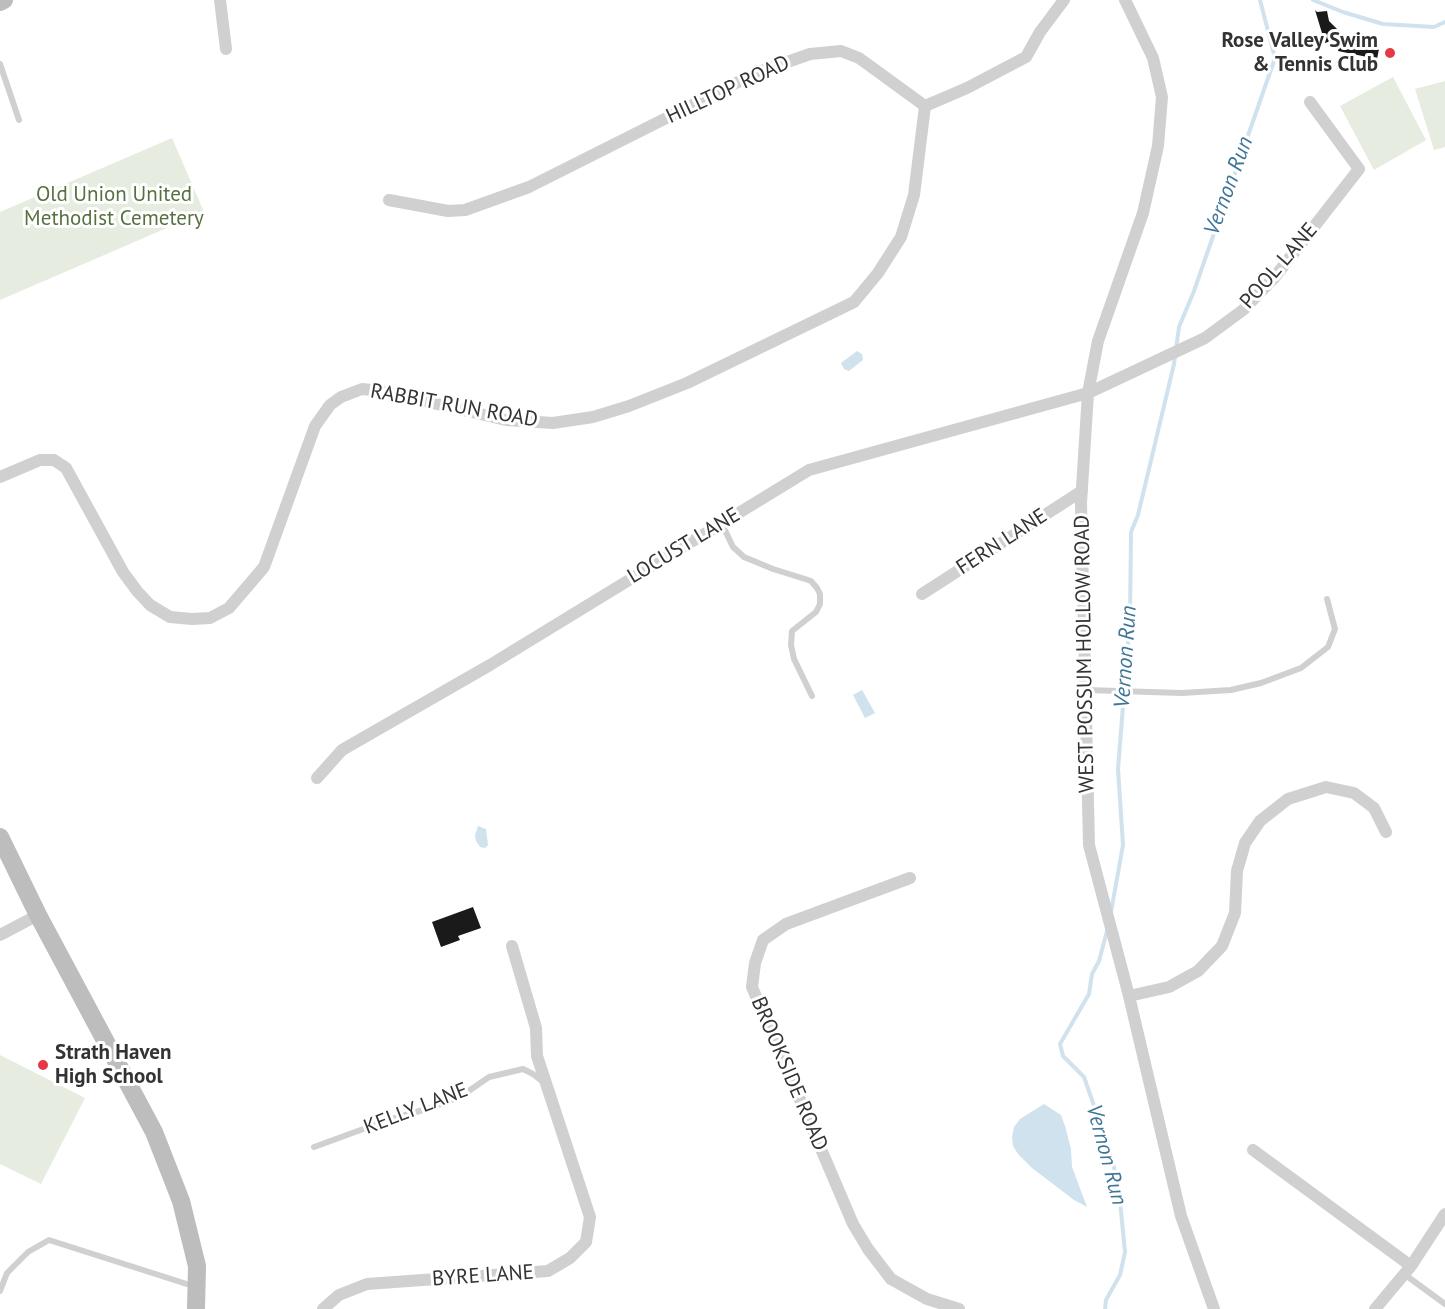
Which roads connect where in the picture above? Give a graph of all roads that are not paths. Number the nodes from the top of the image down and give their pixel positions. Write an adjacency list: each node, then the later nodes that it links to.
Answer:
1 (4, 0): 5 (street)
2 (220, 0): 6 (street)
3 (1064, 0): 9 (street)
4 (1125, 0): 12 (street, WEST POSSUM HOLLOW ROAD)
5 (0, 2)
6 (226, 49)
7 (0, 64): 10 (lane)
8 (1310, 102): 12 (street, POOL LANE)
9 (925, 106): 11 (street, HILLTOP ROAD); 13 (street, RABBIT RUN ROAD)
10 (19, 120)
11 (389, 200)
12 (1088, 393): 14 (street, WEST POSSUM HOLLOW ROAD); 15 (street, LOCUST LANE)
13 (0, 477)
14 (1082, 490): 16 (street, FERN LANE); 18 (street, WEST POSSUM HOLLOW ROAD)
15 (722, 523): 19 (lane); 20 (street, LOCUST LANE)
16 (922, 594)
17 (1327, 599): 18 (lane)
18 (1086, 690): 27 (street, WEST POSSUM HOLLOW ROAD)
19 (812, 696)
20 (317, 778)
21 (1386, 832): 27 (street)
22 (0, 837): 24 (street)
23 (910, 878): 39 (street, BROOKSIDE ROAD)
24 (38, 915): 25 (street); 34 (street)
25 (0, 934)
26 (512, 946): 28 (street, BYRE LANE)
27 (1129, 996): 40 (street, WEST POSSUM HOLLOW ROAD)
28 (548, 1086): 29 (lane, KELLY LANE); 38 (street, BYRE LANE)
29 (314, 1147)
30 (1253, 1150): 32 (street)
31 (1445, 1214): 32 (street)
32 (1407, 1270): 36 (lane); 41 (street)
33 (4, 1272): 34 (lane); 35 (lane)
34 (196, 1288): 37 (street)
35 (0, 1291)
36 (1445, 1304)
37 (196, 1309)
38 (323, 1309)
39 (958, 1309)
40 (1215, 1309)
41 (1375, 1309)

